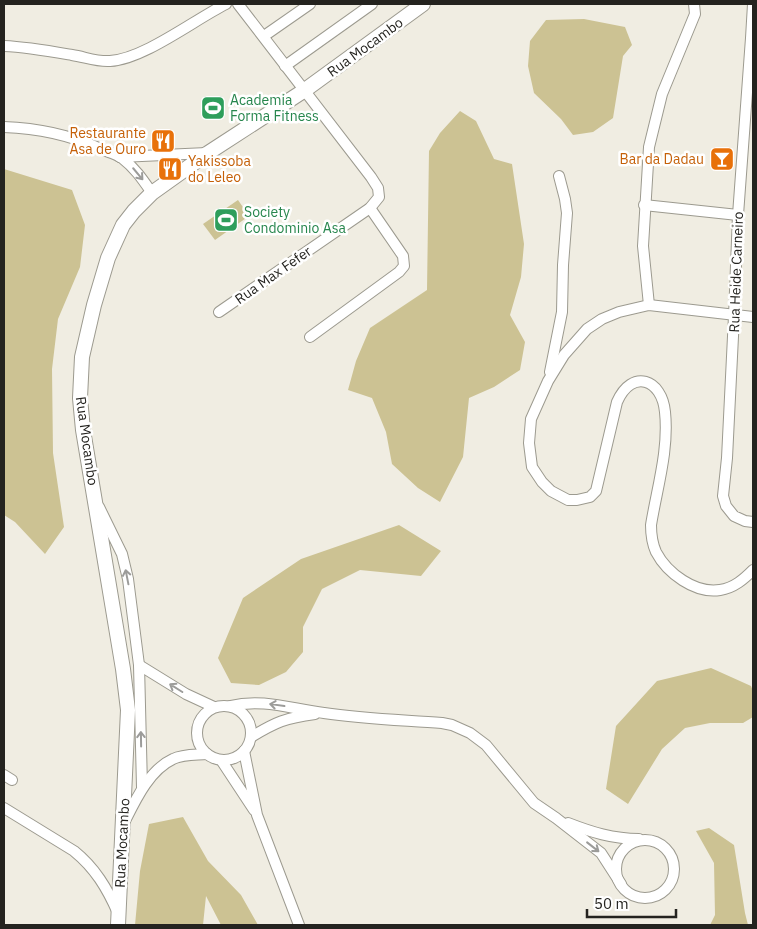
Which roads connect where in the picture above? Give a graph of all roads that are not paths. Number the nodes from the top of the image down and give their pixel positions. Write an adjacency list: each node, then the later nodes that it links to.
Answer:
1 (226, 4): 10 (street)
2 (238, 4): 8 (street)
3 (310, 4): 8 (street)
4 (372, 4): 11 (street)
5 (423, 4): 12 (main road, Rua Mocambo)
6 (694, 4): 19 (street)
7 (752, 4): 9 (street, Rua Heide Carneiro)
8 (264, 36): 11 (street)
9 (752, 38): 20 (street, Rua Heide Carneiro)
10 (4, 46)
11 (285, 66): 12 (street)
12 (305, 90): 14 (main road, Rua Mocambo); 18 (street)
13 (4, 127): 15 (street)
14 (208, 153): 15 (street); 17 (main road, Rua Mocambo)
15 (120, 157): 17 (street, one-way to 17)
16 (559, 176): 26 (street)
17 (152, 193): 27 (main road, Rua Mocambo)
18 (373, 205): 22 (street, Rua Max Fefer); 25 (street)
19 (644, 205): 20 (street); 21 (street)
20 (738, 215): 23 (street, Rua Heide Carneiro)
21 (649, 305): 23 (street); 26 (street)
22 (219, 312)
23 (734, 316): 24 (street); 28 (street, Rua Heide Carneiro)
24 (753, 317)
25 (310, 337)
26 (548, 381): 29 (street)
27 (95, 498): 30 (street, one-way to 27); 42 (main road, Rua Mocambo)
28 (753, 522)
29 (753, 570)
30 (139, 665): 32 (street, one-way to 30); 38 (street, one-way to 30)
31 (230, 706): 32 (street); 33 (street, one-way to 31); 34 (street)
32 (214, 707): 36 (street)
33 (323, 713): 34 (street); 41 (street)
34 (251, 737): 35 (street)
35 (244, 751): 37 (street); 40 (street)
36 (207, 754): 37 (street); 38 (street)
37 (221, 760): 40 (street)
38 (142, 787): 42 (street)
39 (4, 808): 45 (street)
40 (257, 816): 46 (street)
41 (556, 818): 43 (street); 44 (street, one-way to 44)
42 (124, 824): 45 (main road, Rua Mocambo)
43 (641, 840): 44 (street); 44 (street)
44 (621, 884)
45 (118, 920)
46 (299, 925)

